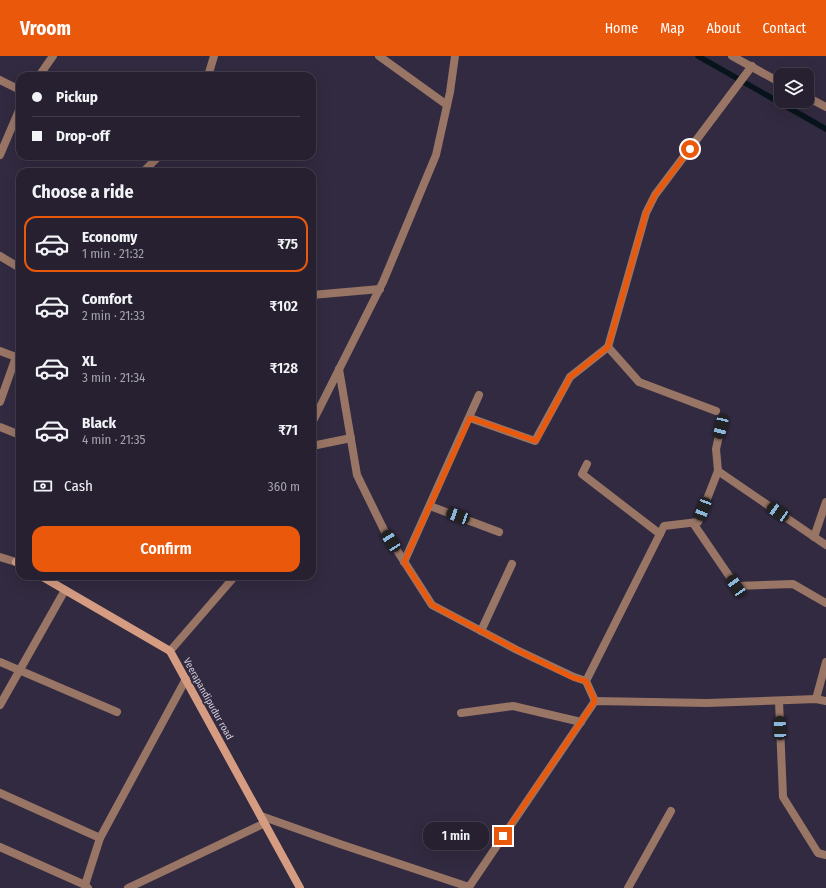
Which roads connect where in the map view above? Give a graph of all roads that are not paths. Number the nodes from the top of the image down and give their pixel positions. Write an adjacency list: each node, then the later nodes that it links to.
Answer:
1 (53, 56): 7 (street)
2 (214, 56): 8 (street)
3 (379, 56): 13 (street)
4 (455, 56): 13 (street)
5 (732, 56): 6 (street)
6 (750, 69): 10 (street); 23 (street)
7 (42, 72)
8 (209, 72)
9 (0, 80): 11 (street)
10 (774, 80)
11 (16, 88)
12 (814, 101): 14 (street)
13 (447, 105): 21 (street)
14 (826, 107)
15 (16, 117): 16 (street)
16 (0, 155)
17 (155, 160): 18 (street)
18 (147, 168)
19 (0, 256): 20 (street)
20 (16, 266)
21 (380, 289): 22 (street); 25 (street)
22 (316, 295)
23 (608, 347): 28 (street); 30 (street)
24 (0, 351): 27 (street)
25 (339, 370): 29 (street); 34 (street)
26 (479, 395): 30 (street)
27 (0, 402)
28 (716, 411)
29 (316, 414)
30 (470, 418): 39 (street)
31 (0, 427): 33 (street)
32 (721, 427): 37 (street)
33 (16, 433)
34 (351, 438): 35 (street); 47 (street)
35 (316, 445)
36 (587, 464): 42 (street)
37 (718, 470): 40 (street); 43 (street)
38 (826, 502): 43 (street)
39 (430, 506): 41 (street); 47 (street)
40 (693, 523): 42 (street); 54 (street)
41 (499, 532)
42 (660, 534): 61 (street)
43 (814, 537): 44 (street)
44 (826, 545)
45 (0, 557): 46 (street)
46 (16, 562)
47 (404, 562): 55 (street)
48 (512, 564): 55 (street)
49 (48, 580): 51 (street)
50 (232, 580): 56 (street)
51 (65, 590): 56 (street); 59 (street)
52 (826, 594): 53 (street)
53 (826, 597)
54 (826, 603)
55 (481, 631): 61 (street)
56 (170, 651): 60 (street, Veerapandipudur road)
57 (0, 662): 59 (street)
58 (826, 662): 62 (street)
59 (19, 670): 66 (street); 67 (street)
60 (186, 679): 72 (street, Veerapandipudur road); 73 (street)
61 (586, 681): 63 (street)
62 (816, 699): 64 (street); 65 (street)
63 (595, 701): 64 (street); 69 (street)
64 (779, 701): 75 (street)
65 (826, 701)
66 (0, 705)
67 (117, 712)
68 (461, 713): 69 (street)
69 (581, 722): 77 (street)
70 (0, 793): 73 (street)
71 (671, 811): 80 (street)
72 (263, 820): 77 (street); 78 (street); 79 (street, Veerapandipudur road)
73 (100, 838): 76 (street)
74 (0, 847): 76 (street)
75 (826, 855)
76 (87, 886)
77 (470, 887)
78 (128, 888)
79 (300, 888)
80 (628, 888)

